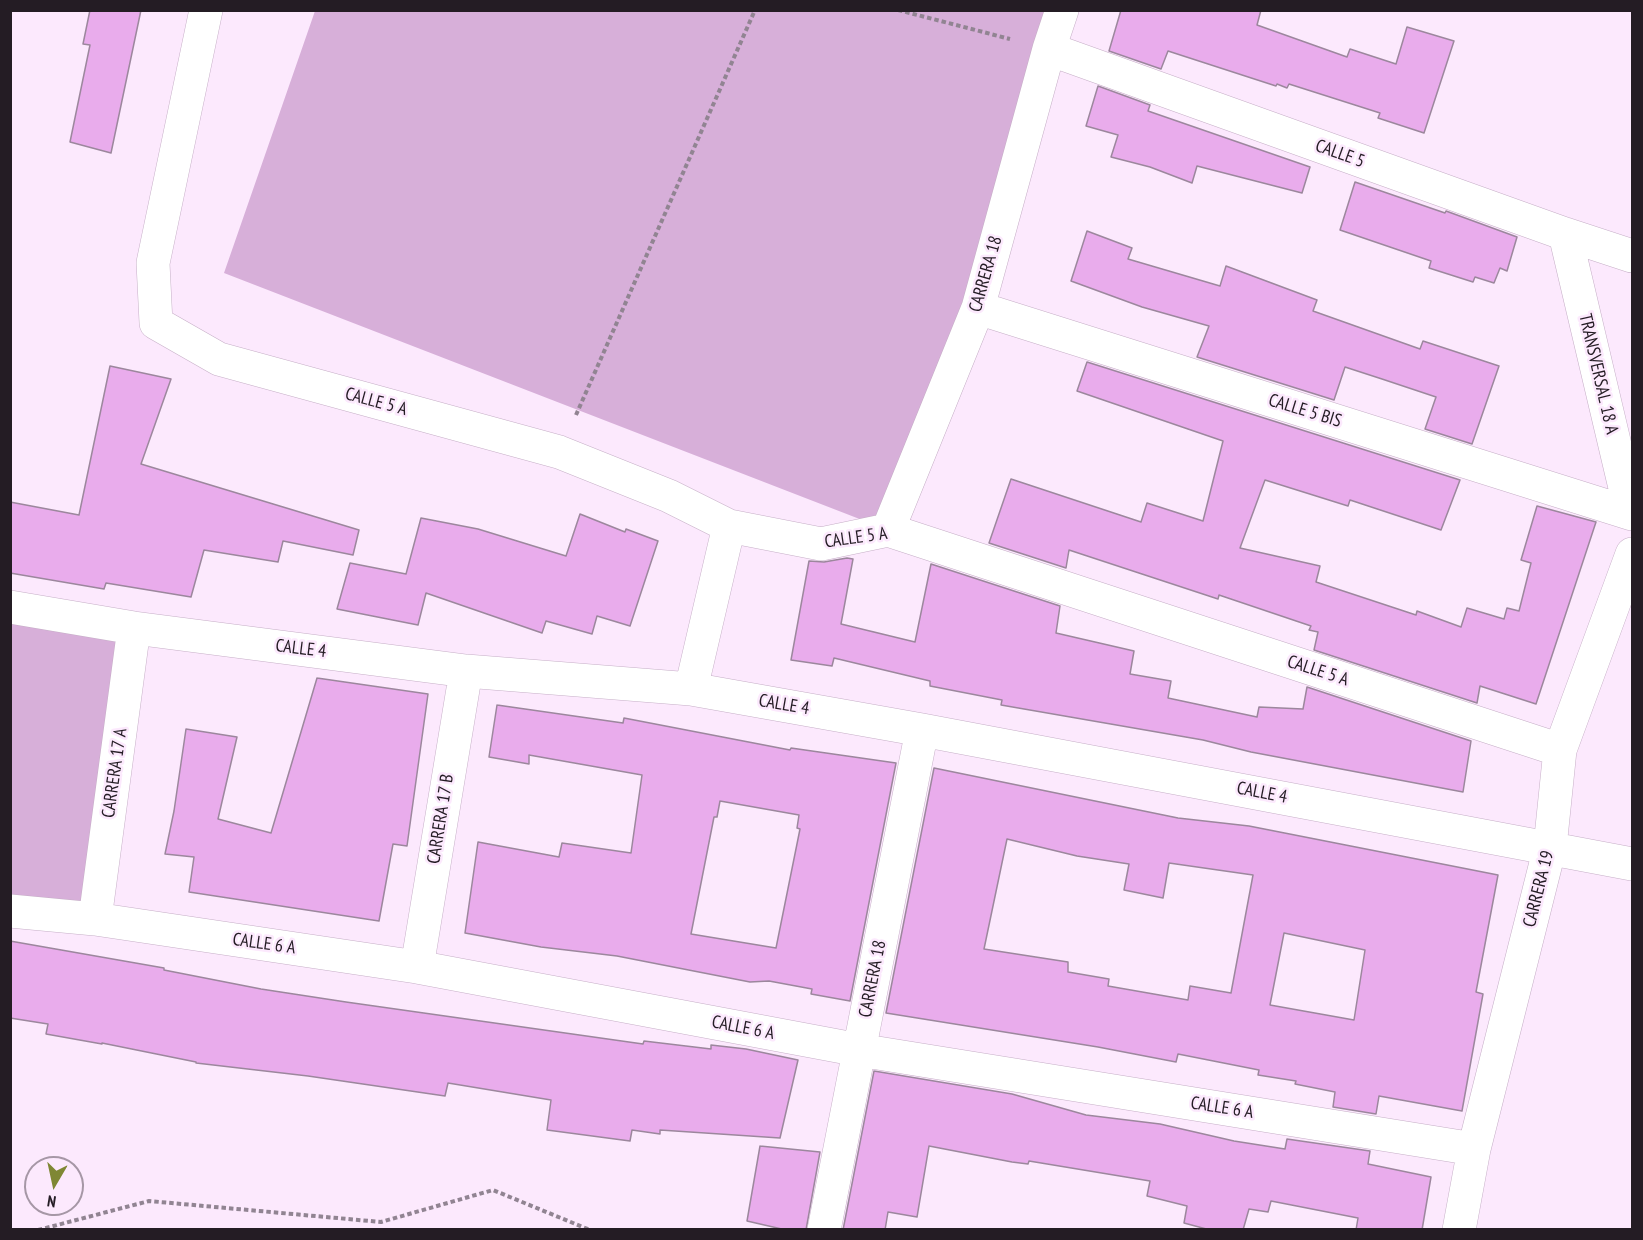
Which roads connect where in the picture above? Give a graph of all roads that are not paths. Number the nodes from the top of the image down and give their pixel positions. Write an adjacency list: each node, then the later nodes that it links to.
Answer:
1 (206, 10): 8 (street, CALLE 5 A)
2 (1062, 10): 3 (street, CARRERA 18)
3 (1049, 49): 4 (street, CALLE 5); 6 (street, CARRERA 18)
4 (1564, 234): 5 (street, CALLE 5); 7 (street, TRANSVERSAL 18 A)
5 (1632, 256)
6 (978, 308): 7 (street, CALLE 5 BIS); 9 (street, CARRERA 18)
7 (1632, 514)
8 (729, 526): 9 (street, CALLE 5 A); 14 (street)
9 (888, 530): 16 (street, CALLE 5 A)
10 (1632, 554): 16 (street, CARRERA 19)
11 (10, 607): 12 (street, CALLE 4)
12 (134, 628): 13 (street, CALLE 4); 20 (street, CARRERA 17 A)
13 (466, 670): 14 (street, CALLE 4); 21 (street, CARRERA 17 B)
14 (691, 688): 15 (street, CALLE 4)
15 (922, 730): 17 (street, CALLE 4); 22 (street, CARRERA 18)
16 (1560, 750): 17 (street, CARRERA 19)
17 (1550, 847): 18 (street, CALLE 4); 23 (street, CARRERA 19)
18 (1632, 864)
19 (10, 911): 20 (street, CALLE 6 A)
20 (95, 919): 21 (street, CALLE 6 A)
21 (417, 967): 22 (street, CALLE 6 A)
22 (859, 1050): 23 (street, CALLE 6 A); 24 (street, CARRERA 18)
23 (1474, 1149): 25 (street, CARRERA 19)
24 (824, 1230)
25 (1459, 1230)

